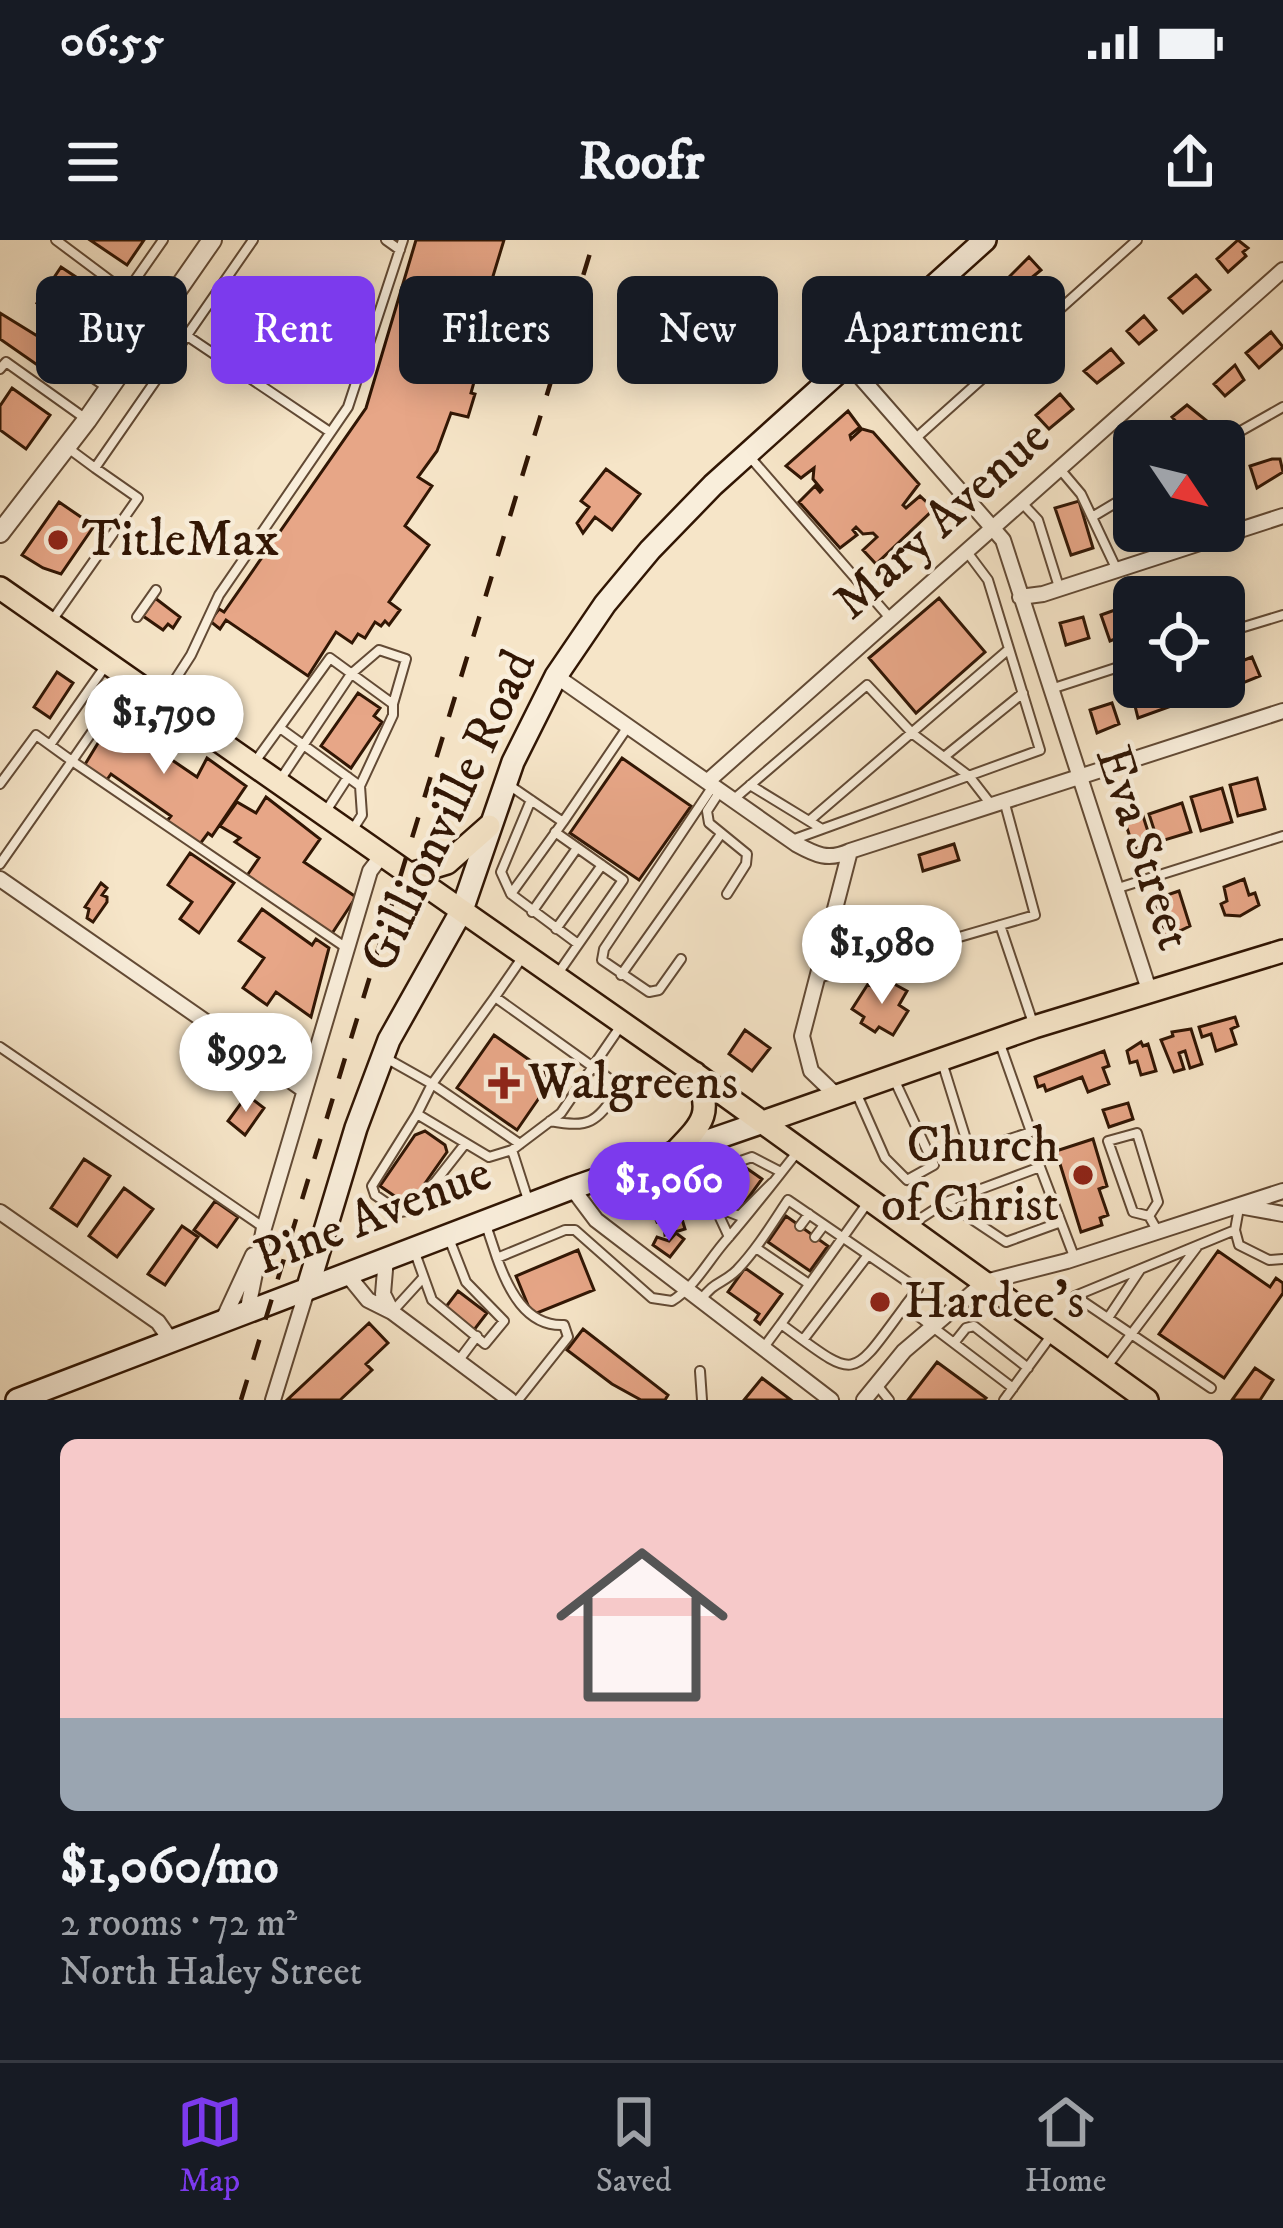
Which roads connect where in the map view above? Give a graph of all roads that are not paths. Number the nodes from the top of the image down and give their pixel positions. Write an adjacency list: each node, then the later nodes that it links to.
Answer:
1 (56, 240): 10 (lane)
2 (163, 240): 11 (lane)
3 (212, 240): 12 (street)
4 (253, 240): 14 (lane)
5 (386, 240): 8 (lane)
6 (985, 240): 13 (main road, Gillionville Road)
7 (1137, 240): 27 (lane)
8 (402, 245): 26 (lane)
9 (1283, 270): 31 (street, Mary Avenue)
10 (104, 276)
11 (137, 276)
12 (187, 276)
13 (945, 276)
14 (187, 335)
15 (187, 337): 26 (lane)
16 (0, 369): 24 (lane)
17 (103, 384): 22 (lane)
18 (112, 384): 22 (street)
19 (153, 384): 30 (lane)
20 (825, 384): 29 (main road, Gillionville Road)
21 (867, 384): 27 (street, Eva Street)
22 (109, 388): 24 (street)
23 (1283, 407): 25 (lane)
24 (87, 420): 28 (street)
25 (1245, 429)
26 (329, 432): 57 (lane)
27 (916, 438): 36 (street, Eva Street)
28 (67, 448): 30 (lane); 37 (street)
29 (747, 454): 46 (lane); 53 (main road, Gillionville Road)
30 (95, 468): 47 (lane)
31 (1059, 468): 32 (street, Mary Avenue); 35 (lane)
32 (1021, 502): 36 (street, Mary Avenue); 40 (lane)
33 (1113, 504): 35 (lane)
34 (1283, 516): 39 (street)
35 (1092, 517): 39 (lane)
36 (994, 526): 38 (street, Mary Avenue); 43 (street, Eva Street)
37 (0, 533)
38 (966, 551): 46 (street, Mary Avenue); 49 (lane)
39 (1117, 570): 40 (street)
40 (1060, 588): 43 (street)
41 (0, 589): 47 (main road)
42 (156, 590): 45 (lane)
43 (1021, 597): 55 (street, Eva Street)
44 (1283, 615): 48 (lane)
45 (137, 616)
46 (890, 618): 76 (street, Mary Avenue)
47 (50, 623): 50 (main road)
48 (1245, 627)
49 (1009, 649): 56 (lane); 62 (lane)
50 (107, 663): 54 (main road); 63 (lane)
51 (1113, 669): 55 (lane)
52 (351, 674): 58 (lane); 58 (lane); 61 (lane); 64 (lane)
53 (556, 676): 60 (street); 72 (main road, Gillionville Road)
54 (129, 679): 57 (main road); 66 (lane)
55 (1049, 689): 69 (street, Eva Street)
56 (1022, 693): 65 (lane); 68 (lane)
57 (161, 701): 67 (main road)
58 (394, 704): 75 (lane)
59 (1283, 711): 69 (street)
60 (629, 725): 76 (street); 81 (lane)
61 (280, 728): 64 (lane); 67 (lane)
62 (913, 734): 65 (lane); 74 (lane); 80 (lane)
63 (50, 746): 66 (lane); 73 (lane)
64 (303, 746): 70 (lane); 71 (lane)
65 (944, 757): 68 (lane)
66 (72, 760): 92 (lane); 104 (lane)
67 (254, 764): 71 (main road)
68 (969, 776): 78 (lane); 83 (lane)
69 (1076, 776): 78 (street); 96 (street, Eva Street)
70 (348, 778): 75 (lane); 79 (lane)
71 (279, 782): 79 (main road)
72 (505, 783): 77 (lane); 82 (main road, Gillionville Road)
73 (0, 784)
74 (750, 785): 76 (lane); 80 (lane)
75 (360, 786): 84 (lane)
76 (719, 788): 86 (lane); 88 (street); 108 (lane)
77 (531, 800): 81 (lane); 97 (lane)
78 (999, 806): 90 (street); 101 (lane)
79 (325, 813): 84 (main road)
80 (809, 821): 83 (lane)
81 (563, 822): 85 (lane)
82 (489, 826): 94 (main road); 99 (main road, Gillionville Road)
83 (823, 829): 88 (lane)
84 (351, 832): 91 (main road)
85 (555, 832): 89 (lane); 97 (lane)
86 (721, 834): 98 (lane); 108 (lane)
87 (1283, 836): 96 (lane)
88 (791, 840): 90 (street)
89 (577, 848): 93 (lane); 100 (lane)
90 (850, 851): 110 (street)
91 (383, 854): 94 (main road); 104 (street)
92 (0, 864)
93 (602, 865): 102 (lane); 103 (lane)
94 (411, 874): 99 (main road)
95 (0, 879): 123 (street)
96 (1114, 890): 111 (street, Eva Street)
97 (511, 894): 100 (lane)
98 (727, 894)
99 (463, 910): 106 (main road); 117 (main road, Gillionville Road)
100 (532, 912): 102 (lane)
101 (1000, 925): 110 (lane); 114 (lane)
102 (556, 929): 103 (lane)
103 (578, 944): 109 (lane)
104 (349, 950): 123 (street)
105 (1283, 951): 111 (main road)
106 (525, 954): 109 (main road); 112 (lane)
107 (681, 959): 108 (lane)
108 (621, 975)
109 (556, 976): 113 (main road)
110 (817, 979): 124 (street)
111 (1150, 993): 114 (main road)
112 (495, 997): 119 (lane); 122 (lane)
113 (623, 1023): 119 (lane); 120 (main road)
114 (1034, 1027): 115 (main road)
115 (999, 1040): 118 (main road); 118 (lane)
116 (0, 1047): 152 (lane)
117 (383, 1056): 122 (lane); 174 (main road, Gillionville Road)
118 (941, 1061): 121 (main road)
119 (592, 1068): 126 (lane); 126 (lane)
120 (694, 1073): 127 (main road); 131 (main road)
121 (893, 1077): 124 (main road); 124 (lane)
122 (432, 1084): 125 (lane); 129 (lane)
123 (304, 1090): 152 (street)
124 (846, 1094): 127 (main road)
125 (417, 1114): 128 (lane); 128 (lane)
126 (550, 1121): 129 (lane)
127 (763, 1122): 130 (main road); 131 (main road, Pine Avenue)
128 (465, 1144): 129 (lane)
129 (516, 1147): 139 (lane)
130 (800, 1148): 132 (lane); 137 (main road)
131 (682, 1150): 133 (lane); 135 (main road, Pine Avenue)
132 (782, 1172): 133 (lane); 134 (lane)
133 (698, 1176): 140 (lane)
134 (775, 1182): 140 (lane); 157 (lane)
135 (572, 1188): 139 (main road, Pine Avenue); 146 (street)
136 (1283, 1191): 141 (street)
137 (870, 1199): 151 (main road); 159 (lane)
138 (946, 1202): 148 (lane); 148 (lane); 151 (lane)
139 (530, 1204): 147 (main road, Pine Avenue)
140 (712, 1205): 157 (lane)
141 (1239, 1207): 144 (street); 153 (lane); 154 (street)
142 (0, 1211): 188 (street)
143 (809, 1214): 149 (lane); 150 (lane); 161 (lane)
144 (1283, 1214)
145 (1149, 1216): 145 (lane); 154 (lane)
146 (596, 1220): 155 (lane); 175 (street)
147 (484, 1221): 156 (main road, Pine Avenue); 165 (lane)
148 (1061, 1222): 166 (lane)
149 (824, 1225): 158 (lane); 159 (lane)
150 (800, 1226)
151 (908, 1227): 172 (main road)
152 (264, 1228): 179 (street); 181 (street)
153 (1235, 1230): 160 (lane); 167 (lane)
154 (1158, 1231): 166 (street)
155 (582, 1234): 165 (lane); 175 (lane)
156 (447, 1235): 162 (main road, Pine Avenue); 171 (lane)
157 (729, 1237): 175 (lane)
158 (815, 1237)
159 (843, 1238): 163 (lane); 173 (lane)
160 (1198, 1245): 168 (lane); 185 (lane)
161 (756, 1248): 173 (lane); 175 (lane)
162 (413, 1249): 164 (main road, Pine Avenue); 170 (lane)
163 (868, 1255): 177 (lane); 187 (lane)
164 (386, 1258): 169 (main road, Pine Avenue); 178 (street)
165 (497, 1258): 200 (lane)
166 (1076, 1259): 172 (street)
167 (1283, 1259)
168 (1141, 1269): 180 (lane); 180 (lane)
169 (346, 1273): 174 (main road, Pine Avenue); 178 (street)
170 (422, 1279): 178 (lane); 186 (lane)
171 (466, 1282): 176 (lane); 176 (lane)
172 (985, 1282): 183 (street); 184 (main road)
173 (809, 1284): 182 (lane)
174 (308, 1287): 179 (main road, Pine Avenue); 199 (street)
175 (694, 1295): 190 (street)
176 (489, 1304): 186 (lane)
177 (905, 1306): 183 (lane); 187 (lane)
178 (392, 1312): 191 (street)
179 (247, 1313): 181 (main road, Pine Avenue)
180 (1108, 1318): 185 (lane)
181 (221, 1323): 188 (main road, Pine Avenue)
182 (781, 1324): 187 (lane); 190 (lane)
183 (932, 1325): 189 (lane); 195 (street)
184 (1054, 1332): 192 (lane); 193 (main road)
185 (1132, 1334): 193 (lane); 197 (lane)
186 (476, 1336): 191 (lane)
187 (803, 1340)
188 (172, 1342): 198 (main road, Pine Avenue)
189 (954, 1342): 192 (lane); 196 (lane)
190 (763, 1348): 202 (street)
191 (458, 1361): 200 (street)
192 (1028, 1368): 196 (lane)
193 (1105, 1369): 206 (main road)
194 (700, 1372): 201 (lane)
195 (876, 1384): 203 (street); 204 (lane)
196 (1013, 1388): 205 (lane)
197 (1210, 1388)
198 (17, 1400)
199 (273, 1400)
200 (514, 1400)
201 (702, 1400)
202 (831, 1400)
203 (865, 1400)
204 (889, 1400)
205 (1004, 1400)
206 (1148, 1400)

